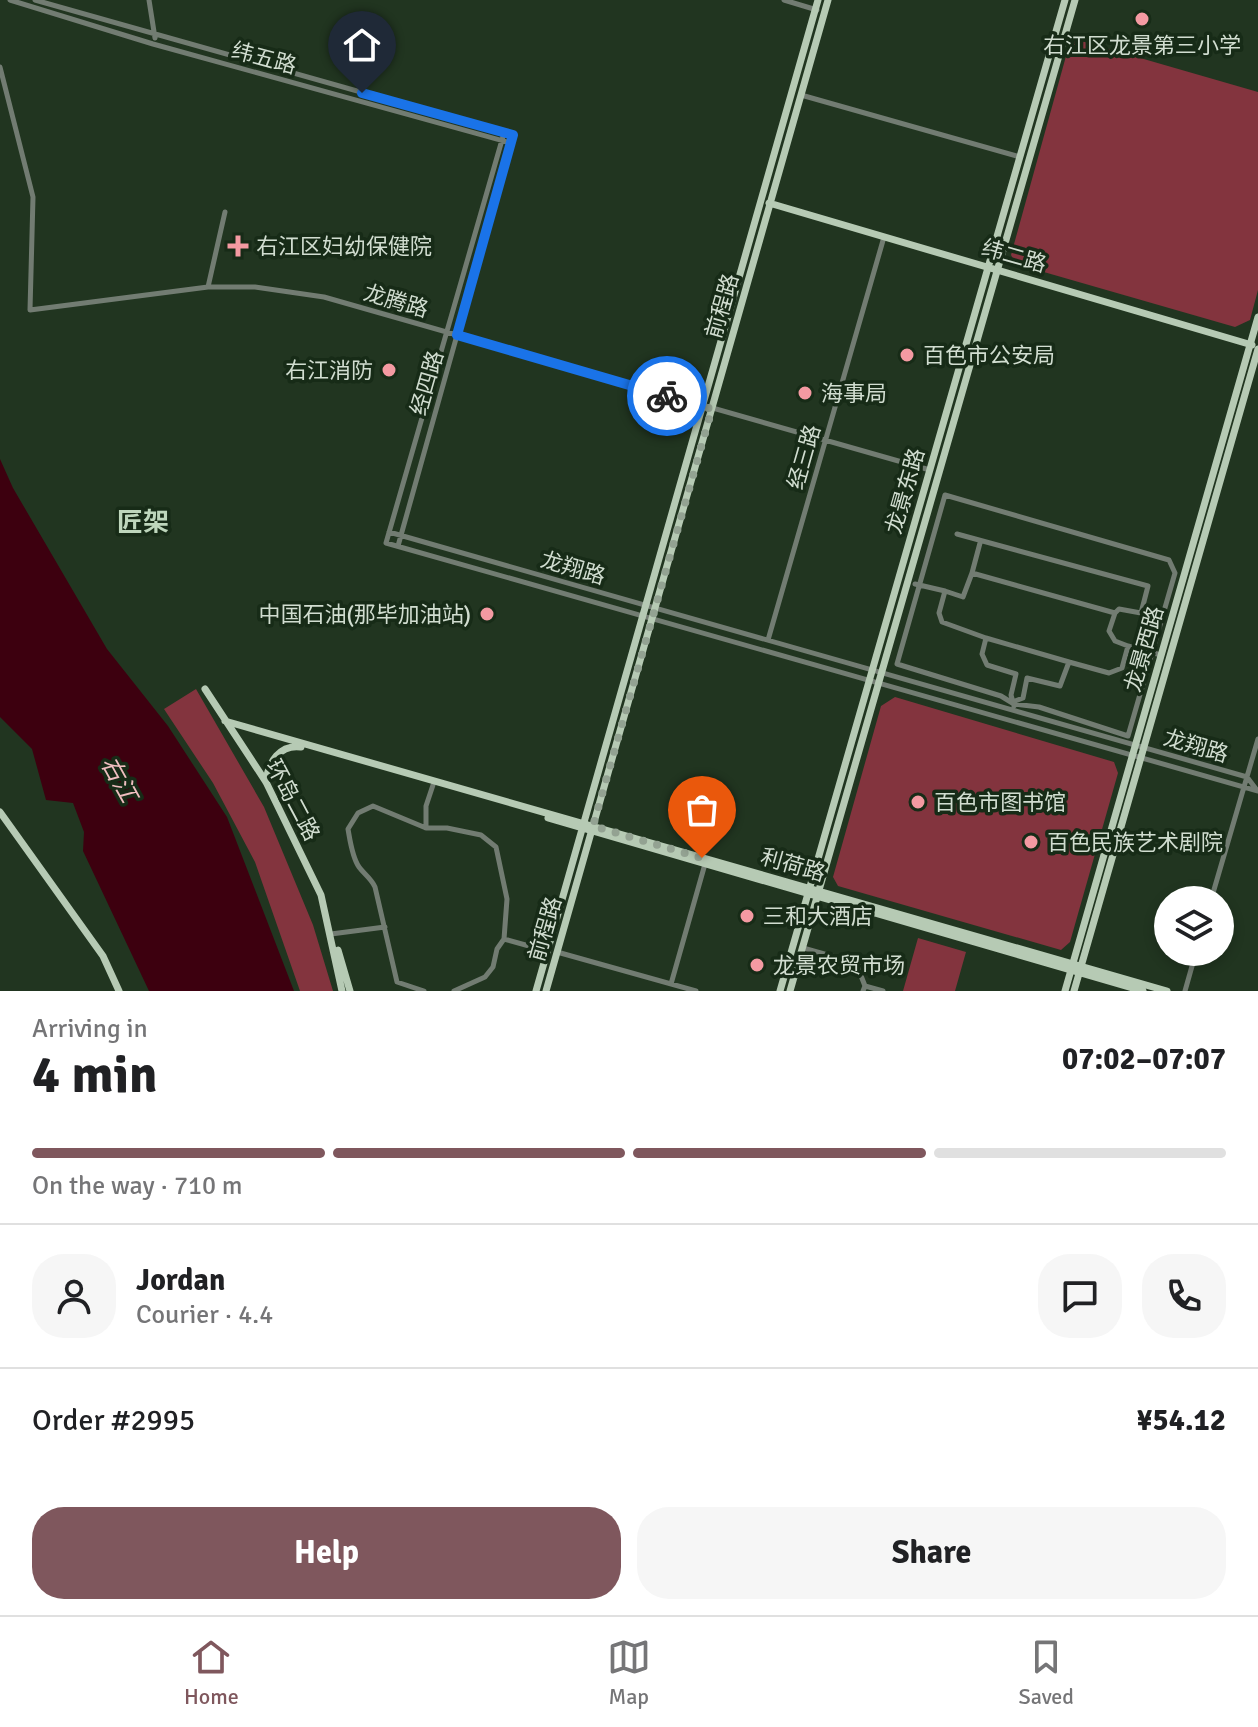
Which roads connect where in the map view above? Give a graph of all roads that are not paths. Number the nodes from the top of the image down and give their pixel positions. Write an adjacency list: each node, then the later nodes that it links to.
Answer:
1 (10, 0): 12 (street, 纬五路)
2 (35, 0): 11 (street, 纬五路)
3 (149, 0): 11 (street)
4 (784, 0): 9 (street)
5 (818, 0): 9 (main road, 前程路)
6 (828, 0): 10 (main road, 前程路)
7 (1065, 0): 19 (main road, 龙景东路)
8 (1075, 0): 25 (main road, 龙景东路)
9 (815, 10): 10 (street); 20 (main road, 前程路)
10 (825, 12): 14 (main road, 前程路)
11 (156, 36): 12 (street); 15 (street, 纬五路)
12 (153, 44): 17 (street, 纬五路)
13 (0, 67): 26 (street, 龙腾路)
14 (801, 95): 19 (street); 21 (main road, 前程路)
15 (504, 133): 16 (street, 纬五路); 17 (street, 经四路)
16 (513, 135): 18 (street, 经四路)
17 (502, 141): 18 (street, 纬五路); 28 (street, 经四路)
18 (511, 143): 29 (street, 经四路)
19 (1020, 157): 24 (main road, 龙景东路)
20 (761, 201): 21 (main road, 纬二路); 31 (main road, 前程路)
21 (770, 203): 23 (main road, 纬二路); 32 (main road, 前程路)
22 (225, 212): 26 (street)
23 (884, 237): 24 (main road, 纬二路); 33 (street, 经三路)
24 (988, 267): 25 (main road, 纬二路); 34 (main road, 龙景东路)
25 (997, 270): 30 (main road, 纬二路); 42 (main road, 龙景东路)
26 (208, 287): 28 (street, 龙腾路)
27 (1258, 317): 30 (main road, 龙景西路)
28 (447, 332): 29 (street, 龙腾路); 35 (street, 经四路)
29 (457, 335): 31 (street, 龙腾路); 37 (street, 经四路)
30 (1255, 347): 54 (main road, 龙景西路); 64 (main road, 龙景西路)
31 (702, 407): 32 (street, 龙腾路); 45 (main road, 前程路)
32 (712, 409): 33 (street, 龙腾路); 46 (main road, 前程路)
33 (826, 441): 34 (street, 龙腾路); 51 (street, 经三路)
34 (930, 470): 56 (main road, 龙景东路)
35 (389, 532): 37 (street, 龙翔路); 38 (street, 经四路)
36 (957, 534): 39 (street)
37 (401, 535): 40 (street, 经四路); 45 (street, 龙翔路)
38 (386, 543): 40 (street, 龙翔路)
39 (980, 543): 41 (street); 47 (street)
40 (398, 546): 48 (street, 龙翔路)
41 (972, 573): 44 (street); 47 (street)
42 (907, 583): 43 (street); 57 (main road, 龙景东路)
43 (917, 585): 44 (street); 53 (street); 61 (street)
44 (945, 591): 50 (street)
45 (645, 605): 46 (street, 龙翔路); 48 (main road, 前程路)
46 (655, 608): 49 (main road, 前程路); 51 (street, 龙翔路)
47 (1115, 613): 52 (street)
48 (642, 616): 49 (street, 龙翔路); 72 (main road, 前程路)
49 (652, 619): 58 (street, 龙翔路); 74 (main road, 前程路)
50 (986, 638): 55 (street); 61 (street)
51 (768, 640): 56 (street, 龙翔路)
52 (1128, 646): 53 (street); 55 (street)
53 (1151, 652): 54 (street); 61 (street)
54 (1161, 655): 64 (main road, 龙景西路)
55 (1069, 662): 61 (street)
56 (872, 670): 57 (street, 龙翔路); 58 (main road, 龙景东路)
57 (882, 673): 59 (main road, 龙景东路); 61 (street, 龙翔路)
58 (869, 681): 59 (street, 龙翔路); 77 (main road, 龙景东路)
59 (878, 684): 65 (street, 龙翔路); 78 (main road, 龙景东路)
60 (205, 689): 62 (main road, 环岛二路)
61 (1014, 705): 64 (street, 龙翔路)
62 (225, 721): 67 (main road, 环岛二路); 72 (main road, 利荷路)
63 (1258, 739): 66 (street)
64 (1139, 747): 65 (main road, 龙景西路); 66 (street, 龙翔路)
65 (1136, 757): 69 (street, 龙翔路); 87 (main road, 龙景西路)
66 (1247, 777): 69 (street); 70 (street, 龙翔路)
67 (266, 782): 68 (main road, 利荷路); 80 (main road, 环岛二路)
68 (433, 785): 72 (main road, 利荷路); 73 (street)
69 (1244, 788): 70 (street, 龙翔路); 76 (street)
70 (1257, 790)
71 (0, 812): 91 (main road)
72 (583, 826): 74 (main road, 利荷路); 83 (main road, 前程路)
73 (426, 828): 79 (street); 81 (street)
74 (592, 829): 75 (main road, 利荷路); 77 (main road, 利荷路); 84 (main road, 前程路)
75 (705, 864): 77 (main road, 利荷路); 89 (street)
76 (1215, 886)
77 (809, 891): 78 (main road, 利荷路); 99 (main road, 龙景东路)
78 (818, 894): 82 (main road, 龙景东路); 87 (main road, 利荷路)
79 (385, 927): 80 (street); 94 (street)
80 (331, 936): 92 (main road, 环岛二路); 93 (main road, 环岛二路)
81 (504, 939): 83 (street); 95 (street)
82 (803, 948): 85 (street); 100 (main road, 龙景东路)
83 (547, 951): 96 (main road, 前程路)
84 (557, 952): 89 (street); 97 (main road, 前程路)
85 (856, 963): 88 (street); 90 (street)
86 (1192, 966): 106 (street)
87 (1076, 968): 102 (main road, 龙景西路); 103 (main road, 龙景西路); 104 (main road, 利荷路); 105 (main road, 利荷路)
88 (900, 971)
89 (671, 984): 98 (street)
90 (864, 988): 101 (street)
91 (119, 991)
92 (342, 991)
93 (350, 991)
94 (424, 991)
95 (454, 991)
96 (536, 991)
97 (546, 991)
98 (696, 991)
99 (780, 991)
100 (790, 991)
101 (883, 991)
102 (1065, 991)
103 (1074, 991)
104 (1143, 991)
105 (1167, 991)
106 (1185, 991)

